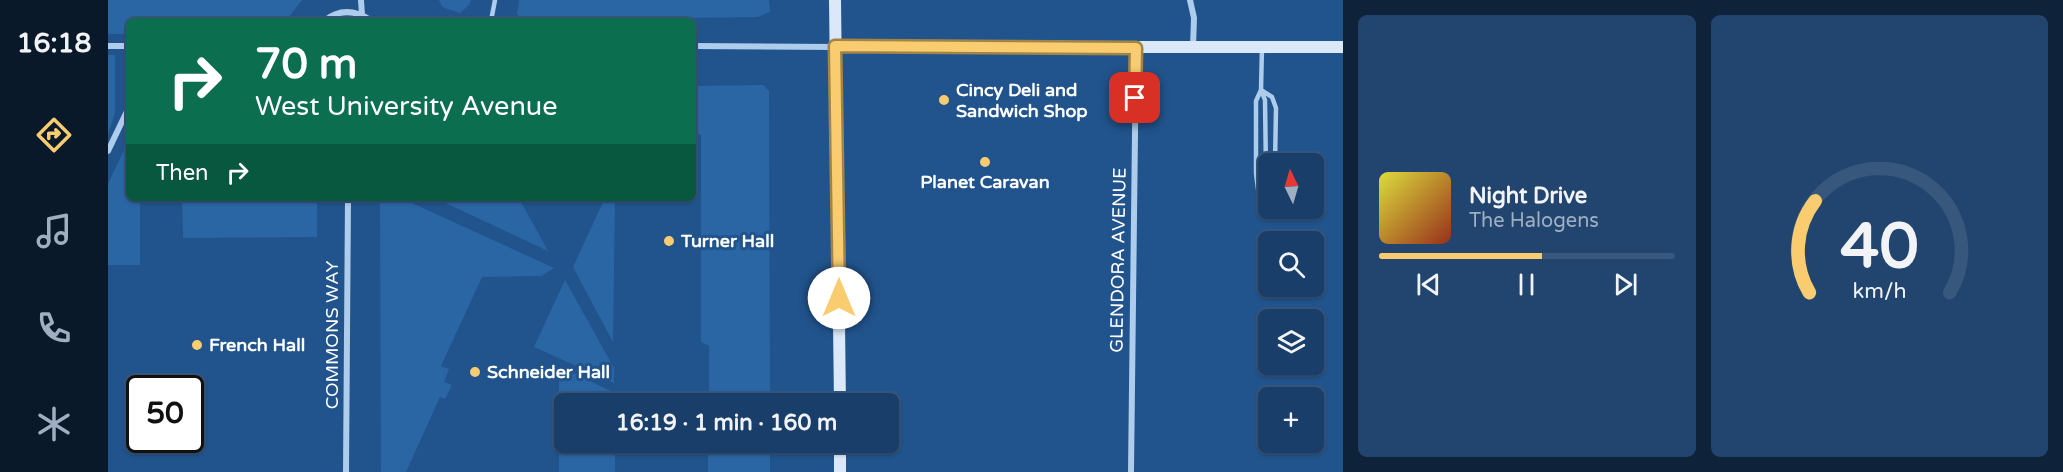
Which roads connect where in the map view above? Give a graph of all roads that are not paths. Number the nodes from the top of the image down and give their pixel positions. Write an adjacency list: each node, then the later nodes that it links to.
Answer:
1 (361, 0): 5 (street)
2 (495, 0): 8 (lane)
3 (835, 0): 12 (street)
4 (1190, 0): 15 (street)
5 (362, 15): 6 (street); 7 (street)
6 (328, 18)
7 (367, 18)
8 (492, 18)
9 (108, 46): 10 (street)
10 (126, 46)
11 (696, 46): 12 (street)
12 (835, 46): 14 (street); 24 (street)
13 (1343, 47): 16 (street)
14 (1136, 48): 15 (street); 28 (street, GLENDORA AVENUE)
15 (1193, 48): 16 (street)
16 (1262, 48): 17 (lane)
17 (1261, 90): 20 (lane); 21 (lane); 22 (lane)
18 (126, 113): 19 (street)
19 (108, 151)
20 (1266, 153)
21 (1275, 153)
22 (1258, 189)
23 (348, 201): 26 (street, COMMONS WAY)
24 (840, 393)
25 (840, 453): 27 (street)
26 (345, 472)
27 (840, 472)
28 (1131, 472)

